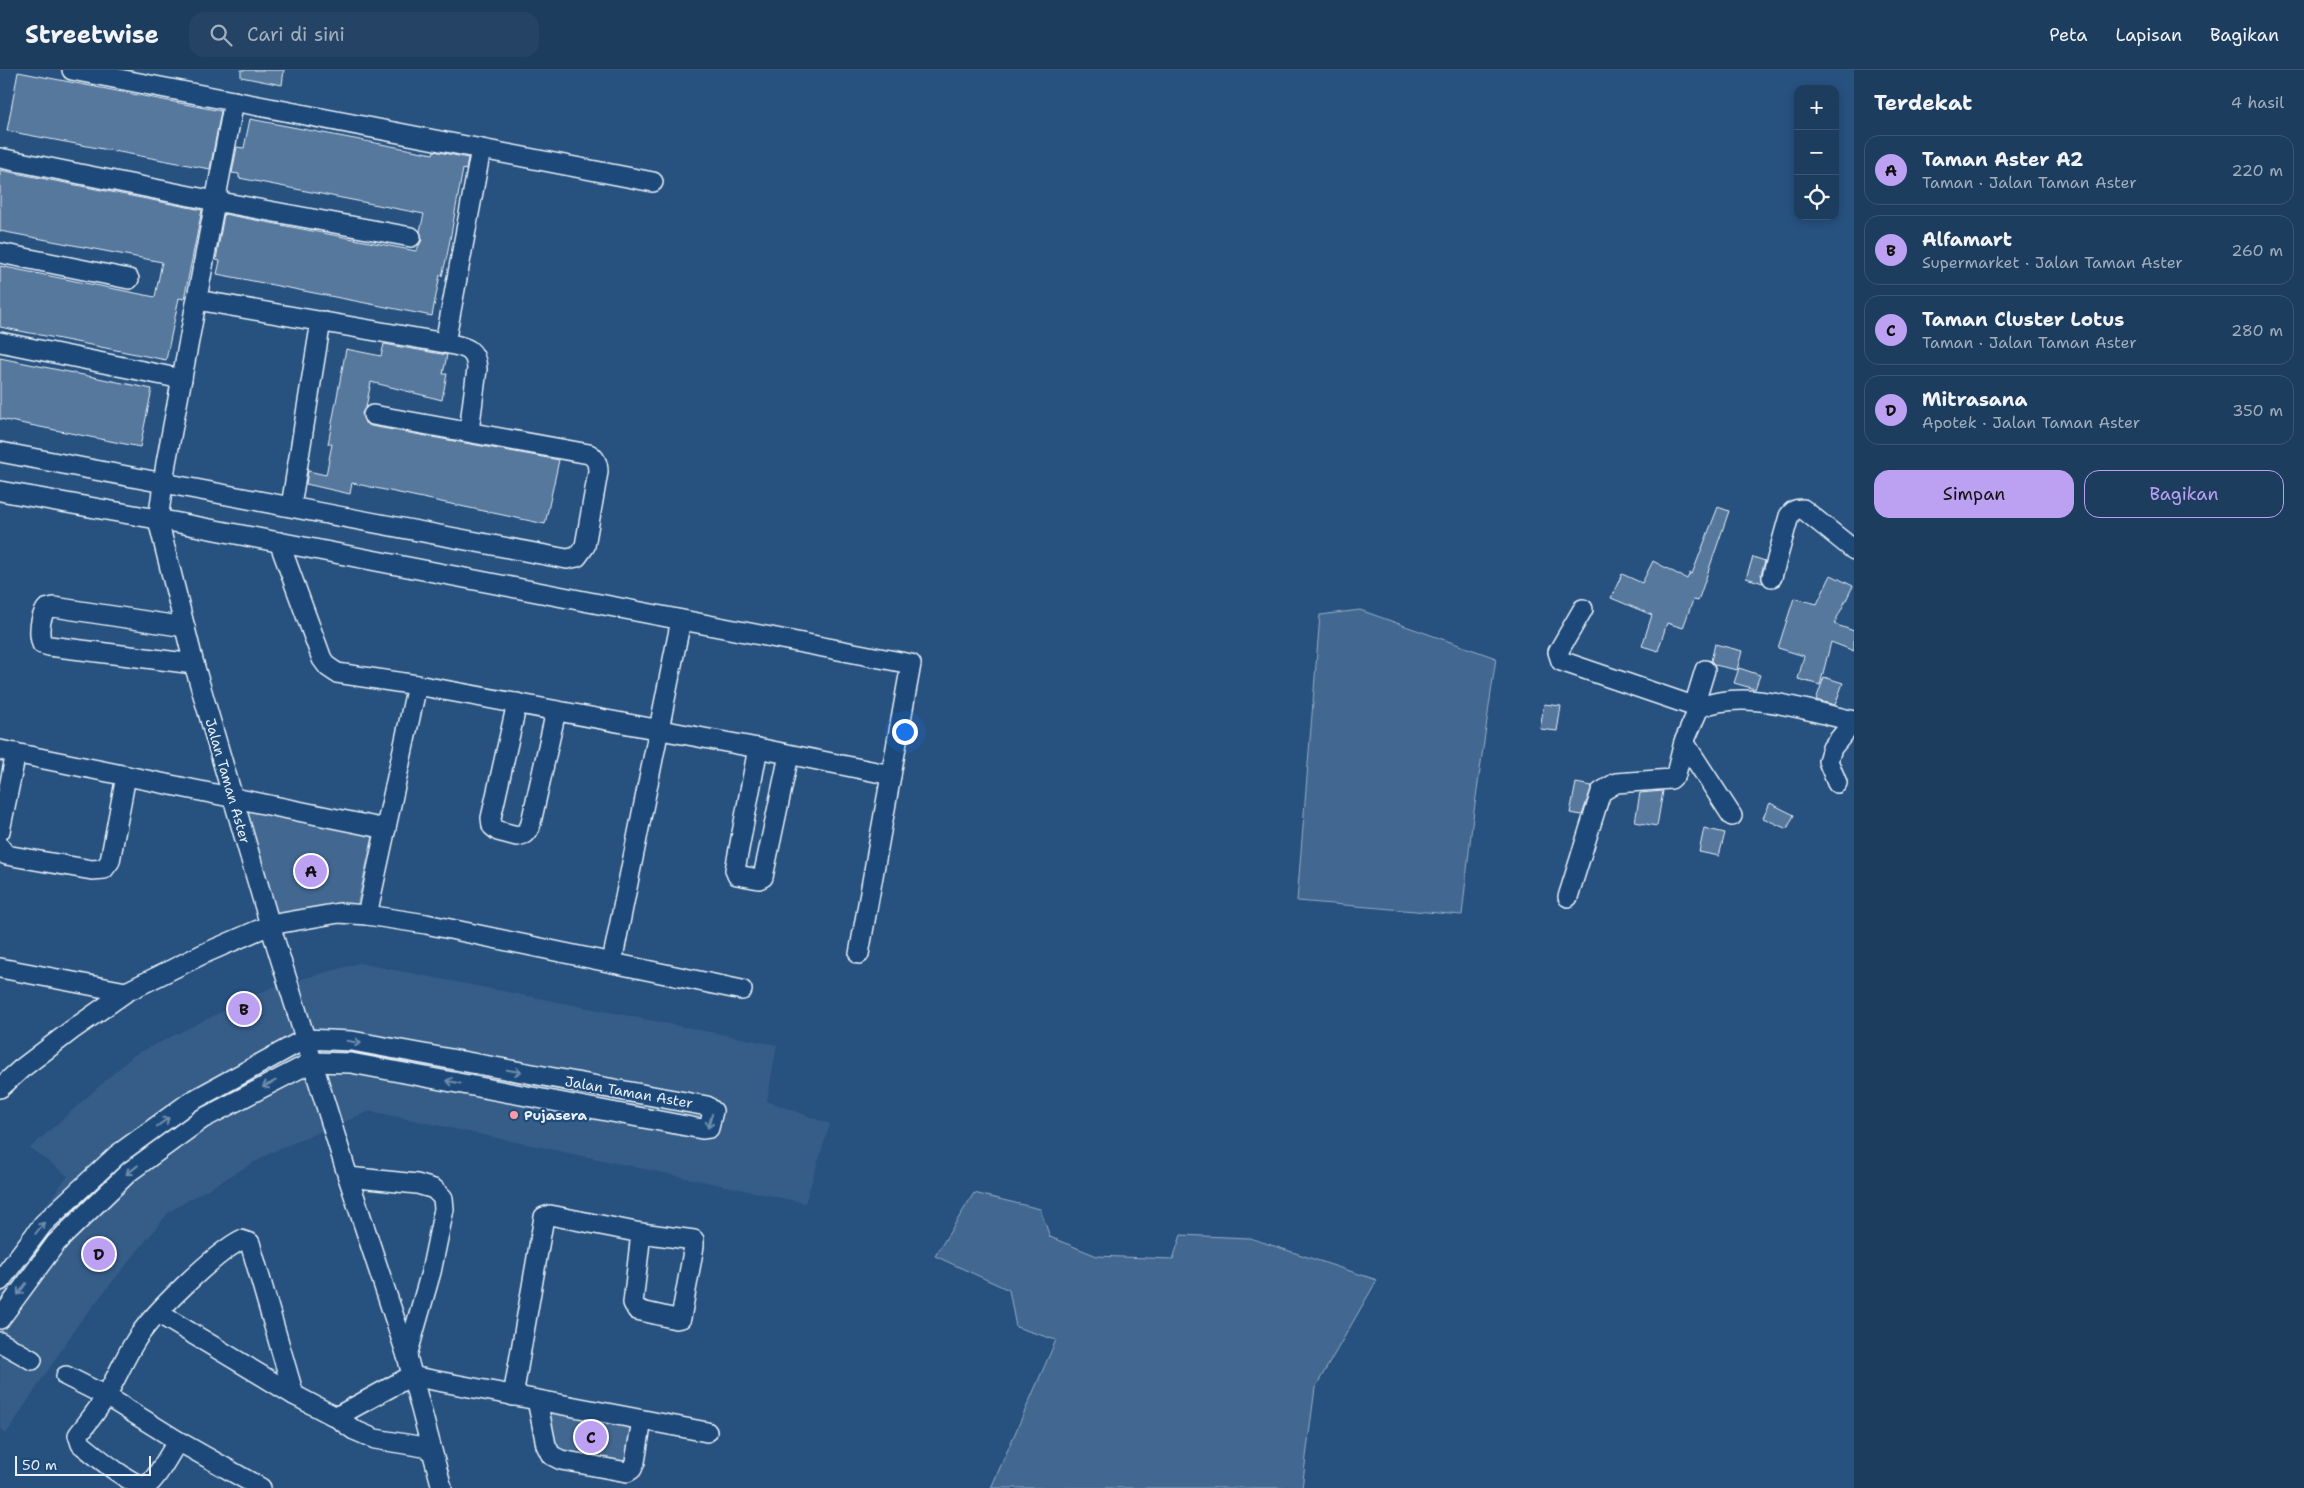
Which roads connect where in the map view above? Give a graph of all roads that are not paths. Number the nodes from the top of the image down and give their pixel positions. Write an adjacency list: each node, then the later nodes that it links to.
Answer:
1 (72, 70): 2 (street)
2 (234, 101): 3 (street); 6 (street)
3 (481, 149): 5 (street); 13 (street)
4 (0, 158): 6 (street)
5 (653, 182)
6 (215, 202): 7 (street); 10 (street)
7 (411, 237)
8 (0, 253): 9 (street)
9 (129, 279)
10 (197, 300): 11 (street); 14 (street)
11 (321, 322): 13 (street); 20 (street)
12 (0, 342): 14 (street)
13 (445, 343): 16 (street)
14 (182, 379): 18 (street)
15 (373, 415): 16 (street)
16 (469, 431): 20 (street)
17 (0, 452): 18 (street)
18 (163, 484): 20 (street); 21 (street)
19 (0, 491): 21 (street)
20 (291, 506)
21 (158, 520): 22 (street); 27 (street, Jalan Taman Aster)
22 (280, 542): 26 (street); 30 (street)
23 (1854, 550): 24 (street)
24 (1772, 577)
25 (1583, 609): 32 (street)
26 (681, 620): 35 (street); 40 (street)
27 (185, 627): 28 (street, Jalan Taman Aster); 28 (street)
28 (194, 664): 43 (street, Jalan Taman Aster)
29 (1705, 670): 32 (street)
30 (417, 685): 31 (street); 45 (street)
31 (516, 703): 33 (street); 33 (street)
32 (1697, 707): 34 (street); 36 (street)
33 (556, 712): 35 (street)
34 (1854, 721): 42 (street)
35 (658, 730): 37 (street); 52 (street)
36 (1684, 742): 44 (street); 48 (street)
37 (758, 748): 39 (street); 39 (street)
38 (8, 752): 41 (street); 46 (street)
39 (789, 755): 40 (street)
40 (891, 775): 51 (street)
41 (126, 776): 43 (street); 47 (street)
42 (1837, 783)
43 (232, 796): 45 (street); 50 (street, Jalan Taman Aster)
44 (1732, 816)
45 (386, 829): 49 (street)
46 (0, 832)
47 (0, 847)
48 (1568, 898)
49 (367, 915): 50 (street); 52 (street)
50 (270, 926): 55 (street); 56 (street, Jalan Taman Aster)
51 (859, 954)
52 (612, 962): 54 (street)
53 (0, 968): 55 (street)
54 (742, 990)
55 (126, 992): 58 (street)
56 (305, 1039): 57 (street, Jalan Taman Aster); 57 (street, Jalan Taman Aster, one-way to 57); 61 (street, one-way to 56)
57 (312, 1062): 59 (street, Jalan Taman Aster); 63 (street, Jalan Taman Aster, one-way to 63)
58 (0, 1088)
59 (348, 1178): 65 (street, Jalan Taman Aster); 65 (street)
60 (641, 1233): 60 (street); 71 (street)
61 (0, 1281)
62 (158, 1313): 69 (street); 69 (street); 70 (street)
63 (0, 1319)
64 (0, 1342): 66 (street)
65 (407, 1356): 68 (street, Jalan Taman Aster)
66 (32, 1360)
67 (66, 1376): 70 (street)
68 (411, 1376): 71 (street); 73 (street); 77 (street, Jalan Taman Aster)
69 (294, 1395): 73 (street)
70 (106, 1396): 76 (street); 76 (street)
71 (513, 1396): 72 (street)
72 (537, 1400): 74 (street); 74 (street)
73 (336, 1417): 77 (street)
74 (642, 1420): 75 (street)
75 (708, 1432)
76 (178, 1441): 78 (street)
77 (430, 1448): 79 (street, Jalan Taman Aster)
78 (261, 1488)
79 (442, 1488)

